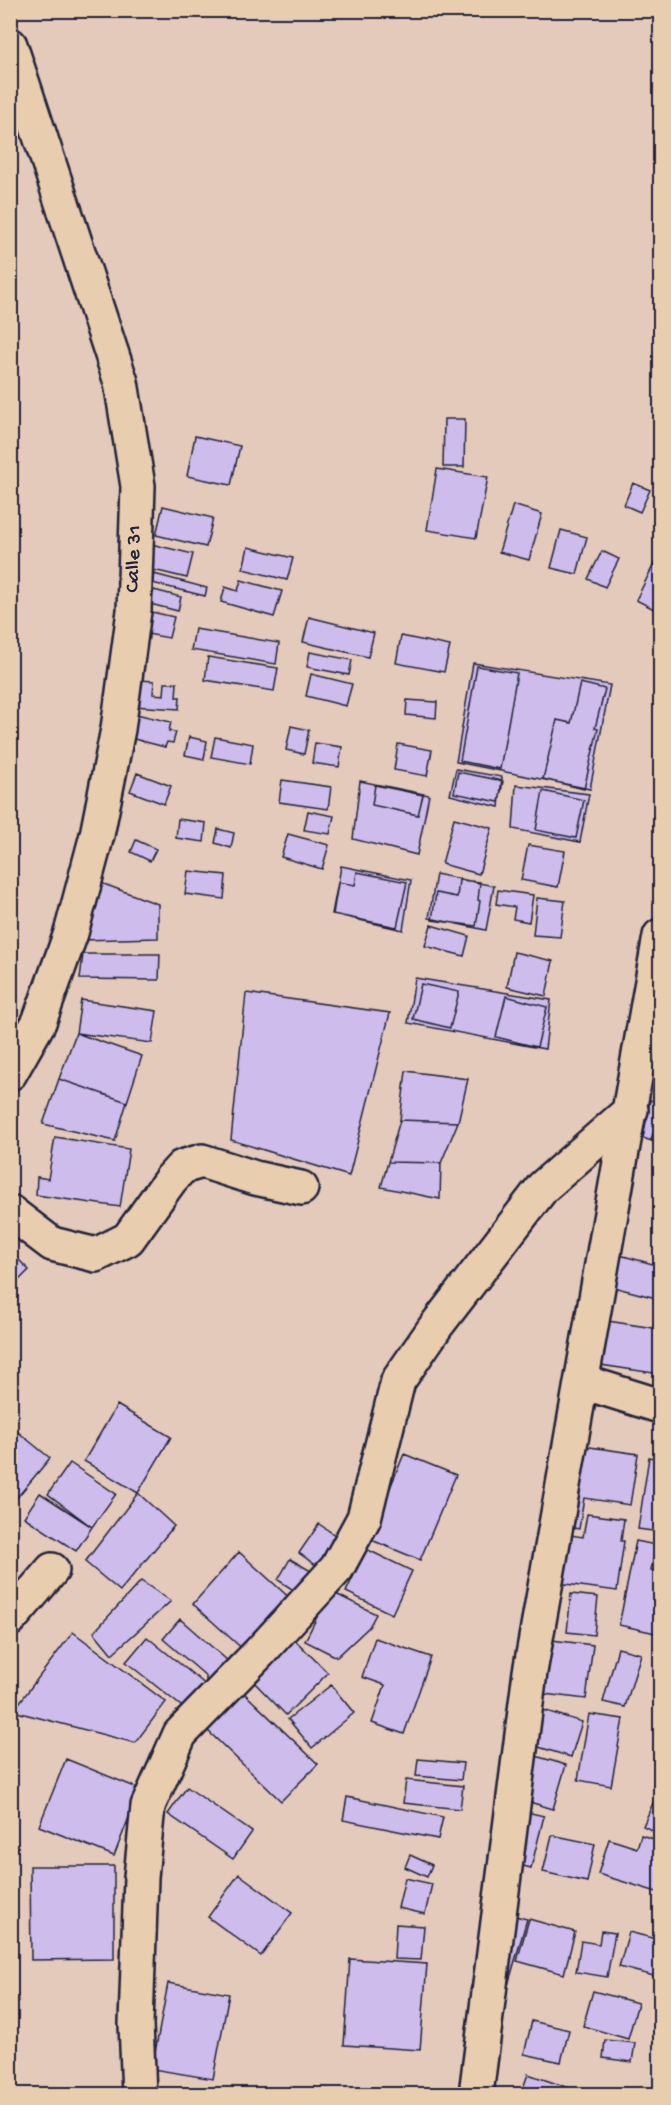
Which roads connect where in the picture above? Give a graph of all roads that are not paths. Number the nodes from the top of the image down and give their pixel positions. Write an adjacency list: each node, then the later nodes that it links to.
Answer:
1 (10, 45): 3 (street, Calle 31)
2 (660, 936): 4 (street)
3 (10, 1073)
4 (631, 1110): 7 (street); 11 (street)
5 (301, 1188): 6 (street)
6 (10, 1212)
7 (583, 1382): 8 (street); 12 (street)
8 (660, 1406)
9 (52, 1569): 10 (street)
10 (10, 1619)
11 (139, 2094)
12 (476, 2094)

